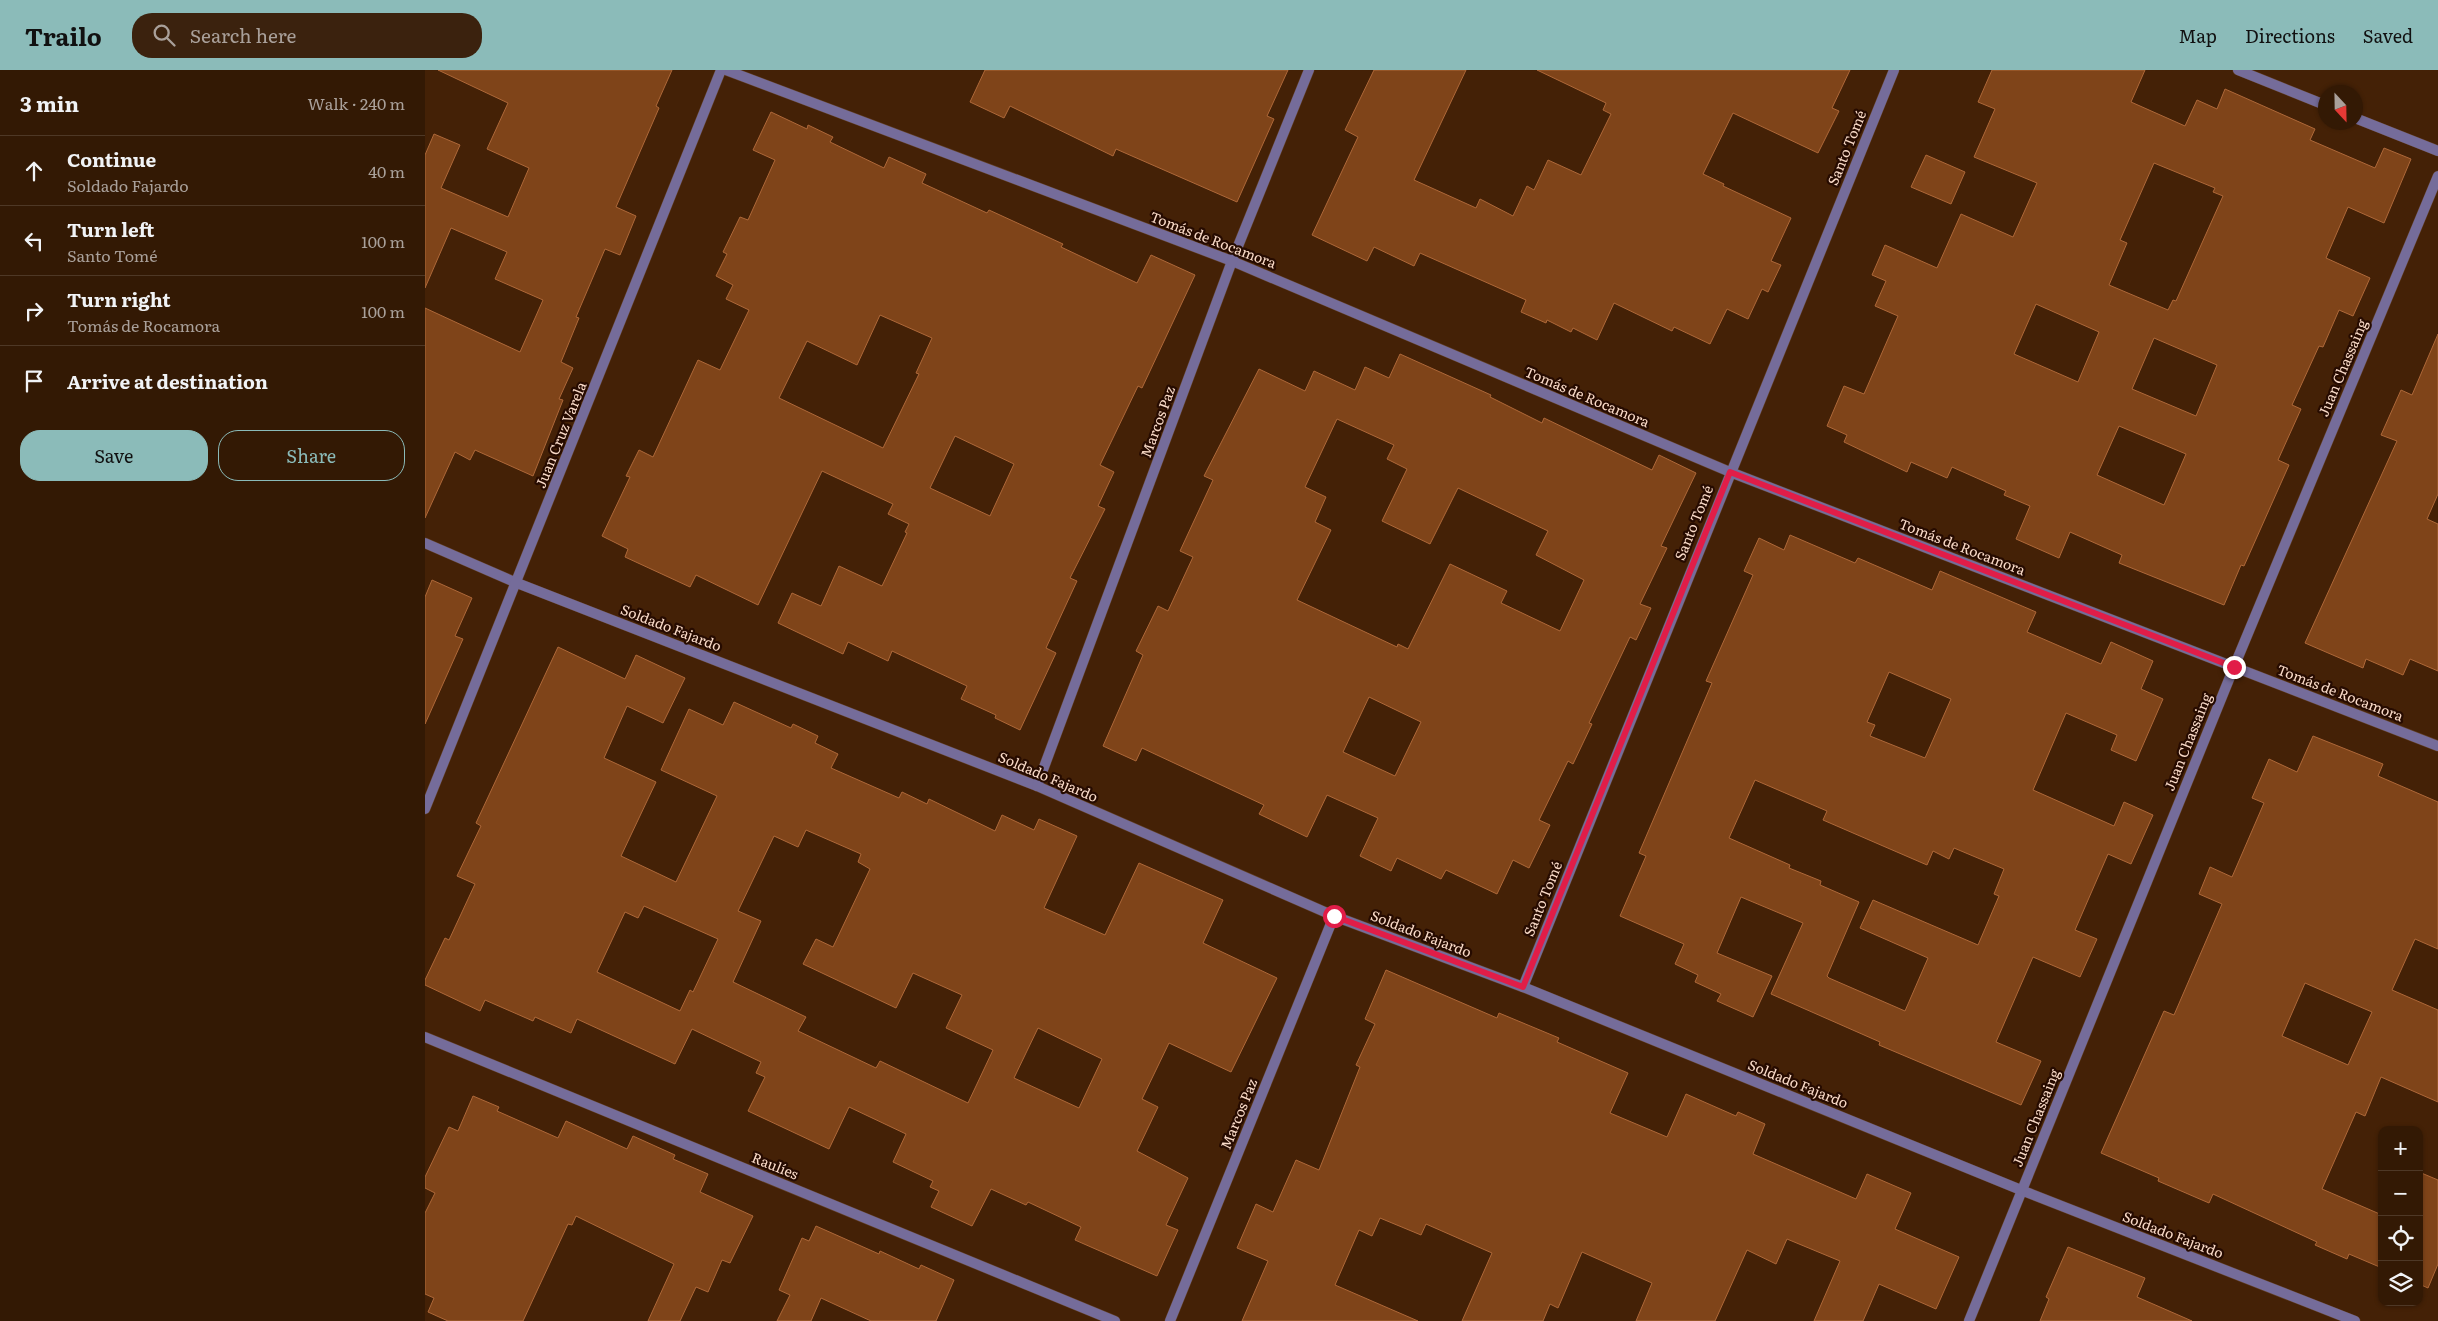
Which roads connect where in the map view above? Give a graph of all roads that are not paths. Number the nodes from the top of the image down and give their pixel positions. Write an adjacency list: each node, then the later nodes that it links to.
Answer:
1 (721, 70): 13 (street, Juan Cruz Varela)
2 (726, 70): 10 (street, Tomás de Rocamora)
3 (1309, 70): 10 (street, Marcos Paz)
4 (1894, 70): 11 (street, Santo Tomé)
5 (2238, 70): 6 (street)
6 (2318, 102)
7 (2363, 121): 8 (street)
8 (2438, 151)
9 (2438, 176): 14 (street, Juan Chassaing)
10 (1232, 261): 11 (street, Tomás de Rocamora); 16 (street, Marcos Paz)
11 (1730, 472): 14 (street, Tomás de Rocamora); 19 (street, Santo Tomé)
12 (425, 543): 13 (street, Soldado Fajardo)
13 (517, 583): 16 (street, Soldado Fajardo); 17 (street, Juan Cruz Varela)
14 (2234, 667): 15 (street, Tomás de Rocamora); 21 (street, Juan Chassaing)
15 (2438, 746)
16 (1037, 786): 18 (street, Soldado Fajardo)
17 (425, 809)
18 (1334, 916): 19 (street, Soldado Fajardo); 23 (street, Marcos Paz)
19 (1523, 987): 21 (street, Soldado Fajardo)
20 (425, 1037): 22 (street, Raulíes)
21 (2021, 1190): 24 (street, Juan Chassaing); 25 (street, Soldado Fajardo)
22 (1115, 1321)
23 (1170, 1321)
24 (1969, 1321)
25 (2355, 1321)

